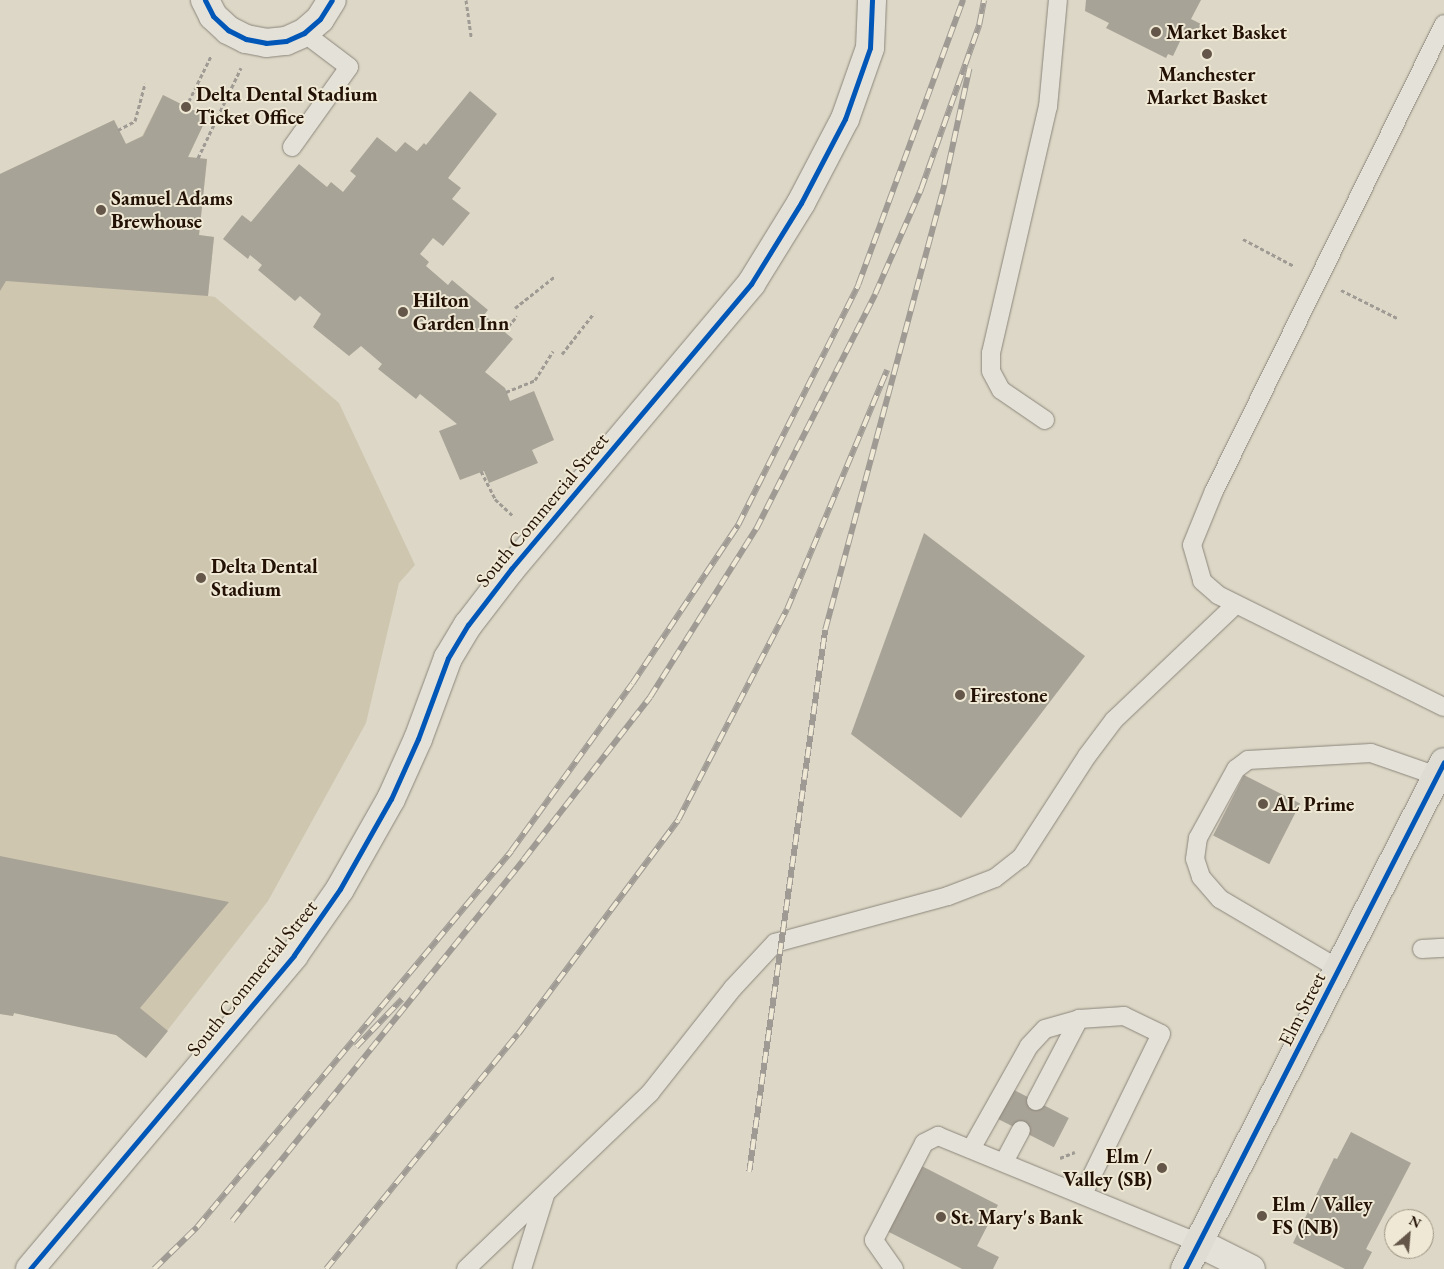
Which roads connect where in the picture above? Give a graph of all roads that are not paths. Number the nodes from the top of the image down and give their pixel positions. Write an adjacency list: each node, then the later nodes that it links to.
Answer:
1 (205, 0): 6 (street)
2 (332, 0): 6 (street)
3 (872, 0): 23 (street, South Commercial Street)
4 (1058, 0): 8 (lane)
5 (1444, 24): 9 (lane)
6 (304, 32): 7 (lane)
7 (292, 147)
8 (1045, 420)
9 (1235, 605): 10 (lane); 21 (lane)
10 (1444, 706)
11 (1440, 769): 14 (main road, Elm Street); 14 (lane)
12 (1444, 948): 13 (lane)
13 (1422, 949)
14 (1339, 968): 22 (main road, Elm Street)
15 (1079, 1018): 16 (lane); 18 (lane); 20 (lane)
16 (1036, 1101)
17 (1021, 1130): 19 (lane)
18 (970, 1149): 19 (lane); 26 (lane)
19 (1004, 1162): 20 (lane)
20 (1083, 1194): 22 (lane)
21 (545, 1195): 24 (lane); 25 (lane)
22 (1199, 1243): 27 (main road, Elm Street); 28 (street)
23 (30, 1269)
24 (466, 1269)
25 (522, 1269)
26 (894, 1269)
27 (1185, 1269)
28 (1251, 1269)

